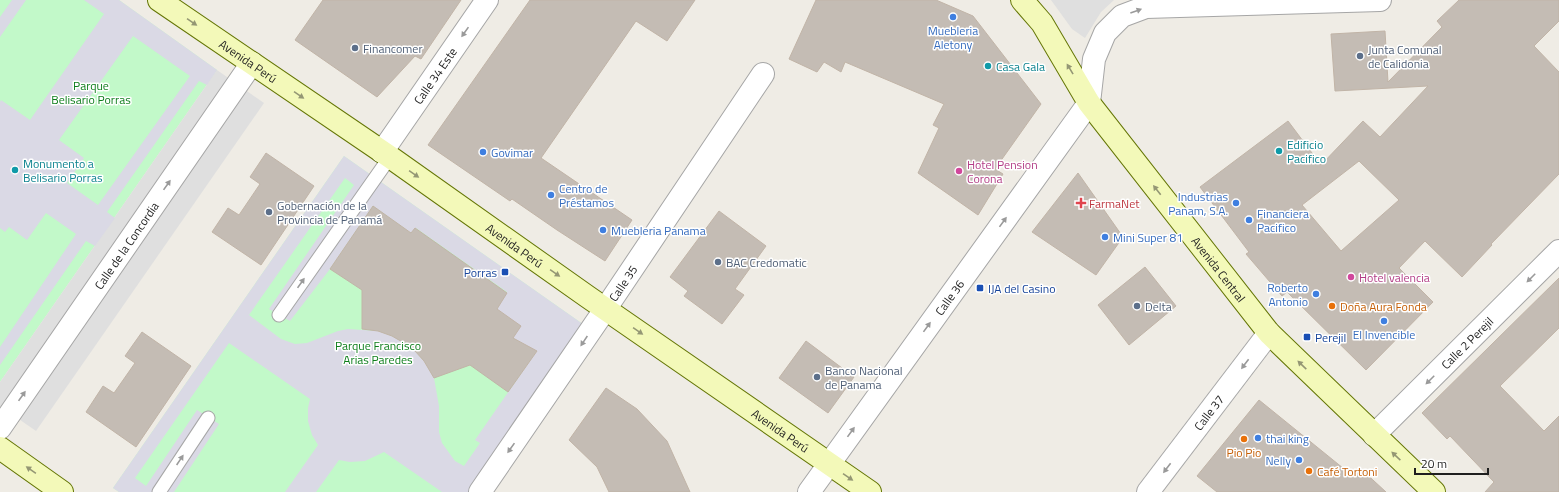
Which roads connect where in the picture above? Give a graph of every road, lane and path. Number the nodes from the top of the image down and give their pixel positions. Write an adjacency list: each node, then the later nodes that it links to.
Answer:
1 (159, 0): 6 (main road, Avenida Perú, one-way to 6)
2 (487, 0): 9 (street, Calle 34 Este, one-way to 9)
3 (1022, 0): 8 (main road, Avenida Central, one-way to 3)
4 (1380, 0): 5 (street)
5 (1183, 3): 8 (street, one-way to 5)
6 (252, 63): 9 (main road, Avenida Perú, one-way to 9); 15 (street, Calle de la Concordia, one-way to 6)
7 (763, 74): 11 (street, Calle 35)
8 (1090, 103): 13 (main road, Avenida Central, one-way to 8); 18 (street, Calle 36, one-way to 8)
9 (386, 154): 11 (main road, Avenida Perú, one-way to 11); 12 (lane, one-way to 9)
10 (1559, 250): 16 (street, Calle 2 Perejil, one-way to 16)
11 (606, 308): 18 (main road, Avenida Perú, one-way to 18); 21 (street, Calle 35, one-way to 21)
12 (279, 315)
13 (1269, 333): 16 (main road, Avenida Central, one-way to 13); 24 (street, Calle 37, one-way to 24)
14 (208, 418): 20 (lane, one-way to 14)
15 (0, 428)
16 (1374, 435): 25 (main road, Avenida Central, one-way to 16)
17 (0, 448): 19 (main road, one-way to 17)
18 (828, 464): 22 (street, Calle 36); 23 (main road, Avenida Perú, one-way to 23)
19 (62, 492)
20 (159, 492)
21 (480, 492)
22 (809, 492)
23 (870, 492)
24 (1148, 492)
25 (1434, 492)

